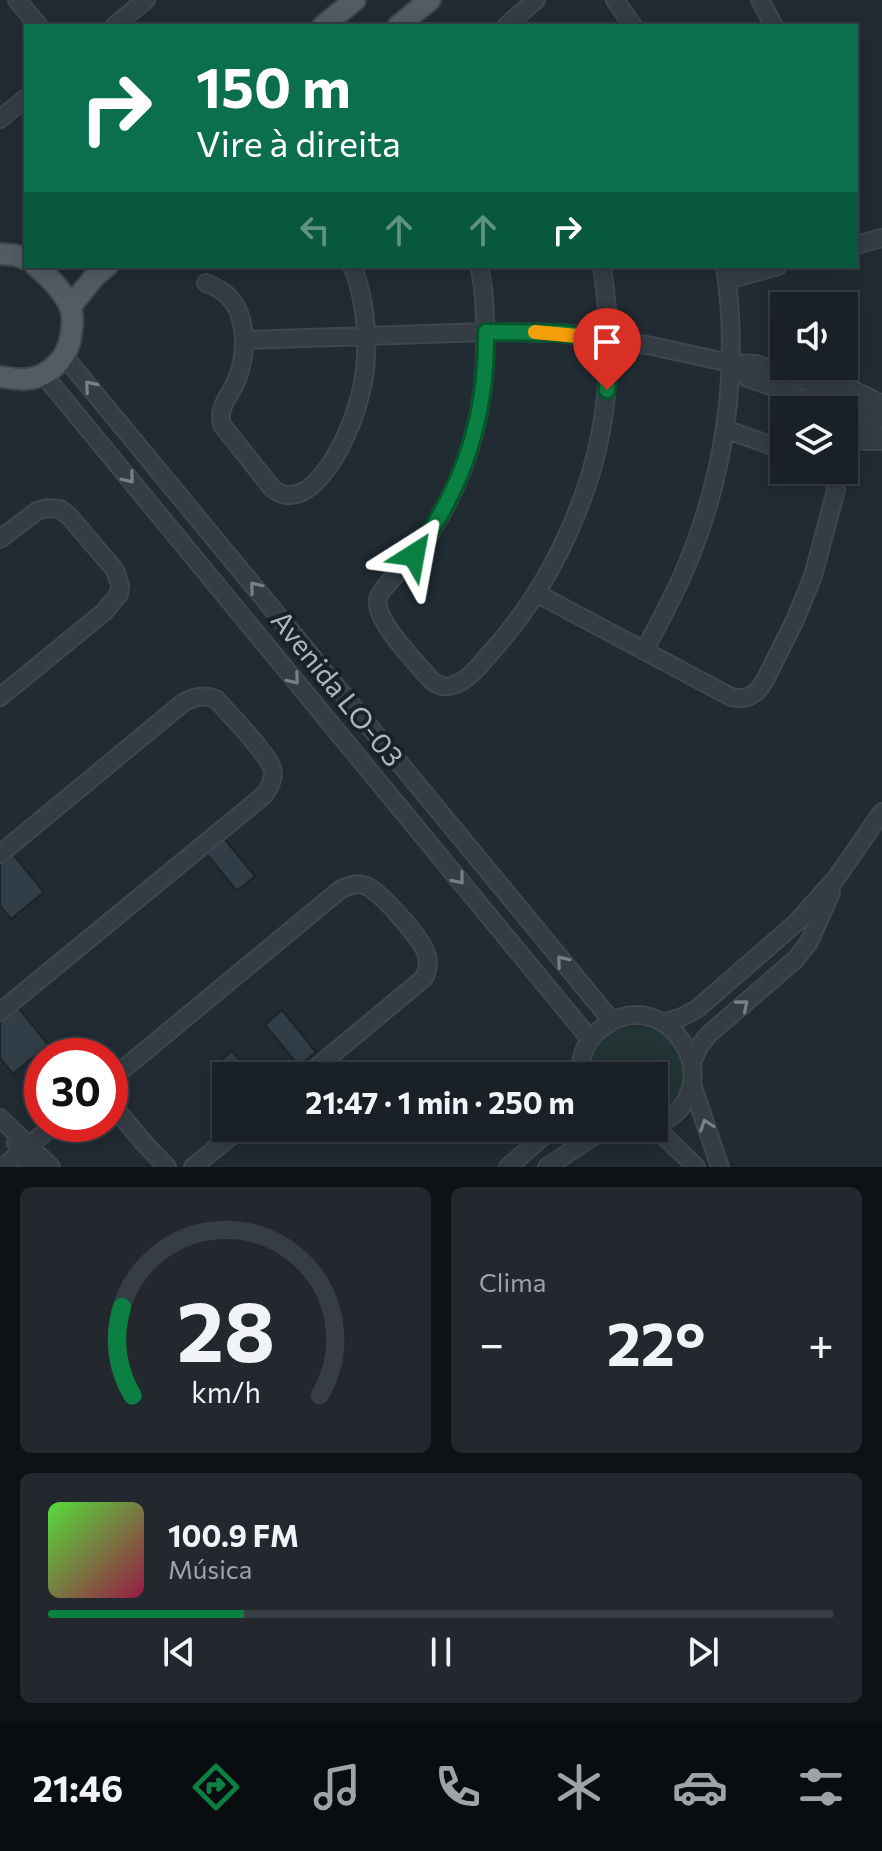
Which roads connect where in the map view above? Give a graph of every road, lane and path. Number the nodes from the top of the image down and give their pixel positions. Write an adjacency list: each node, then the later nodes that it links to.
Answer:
1 (17, 0): 8 (street)
2 (146, 0): 9 (street)
3 (355, 0): 10 (main road)
4 (430, 0): 11 (main road)
5 (536, 0): 12 (street)
6 (615, 0): 13 (street)
7 (760, 0): 14 (street)
8 (37, 24)
9 (116, 24)
10 (325, 24)
11 (400, 24)
12 (508, 24)
13 (632, 24)
14 (773, 24)
15 (24, 100): 16 (street)
16 (0, 119)
17 (882, 238): 18 (street)
18 (858, 244)
19 (0, 254): 20 (main road)
20 (24, 258)
21 (38, 268): 29 (main road)
22 (105, 268): 29 (main road)
23 (353, 268): 31 (street)
24 (479, 268): 30 (street)
25 (602, 268): 32 (street)
26 (763, 268): 27 (street)
27 (726, 273): 35 (street)
28 (206, 283): 33 (street)
29 (70, 307): 34 (main road)
30 (486, 332): 31 (street); 32 (street); 50 (street)
31 (366, 336): 33 (street); 33 (street)
32 (608, 339): 35 (street); 50 (street)
33 (244, 340)
34 (64, 356): 37 (main road); 57 (street, Avenida LO-03, one-way to 34)
35 (730, 363): 36 (street); 40 (street); 44 (street)
36 (770, 369)
37 (43, 374): 38 (main road); 59 (street, Avenida LO-03, one-way to 59)
38 (0, 377)
39 (803, 380): 41 (street); 42 (street)
40 (795, 396)
41 (882, 404)
42 (882, 419)
43 (858, 426): 46 (street)
44 (725, 429): 47 (street); 51 (street)
45 (858, 439): 46 (street)
46 (882, 439)
47 (770, 445)
48 (835, 484): 51 (street)
49 (0, 539): 52 (street)
50 (536, 593): 51 (street)
51 (645, 650)
52 (0, 697)
53 (882, 812): 55 (street)
54 (0, 854): 56 (street)
55 (837, 877): 58 (street); 62 (street, one-way to 55)
56 (0, 1012)
57 (612, 1021): 58 (street); 59 (street)
58 (663, 1023): 62 (street)
59 (590, 1039): 61 (street)
60 (323, 1062): 63 (street)
61 (581, 1062)
62 (692, 1062): 64 (street)
63 (128, 1065)
64 (692, 1084): 65 (street); 82 (street, one-way to 64)
65 (668, 1119)
66 (4, 1123): 73 (street)
67 (128, 1124): 77 (street)
68 (668, 1140): 81 (street)
69 (33, 1142): 73 (street)
70 (224, 1142): 78 (street)
71 (537, 1142): 79 (street)
72 (584, 1142): 80 (street)
73 (24, 1149): 74 (street); 75 (street); 76 (street)
74 (3, 1167)
75 (30, 1167)
76 (51, 1167)
77 (167, 1167)
78 (193, 1167)
79 (508, 1167)
80 (547, 1167)
81 (696, 1167)
82 (720, 1167)

